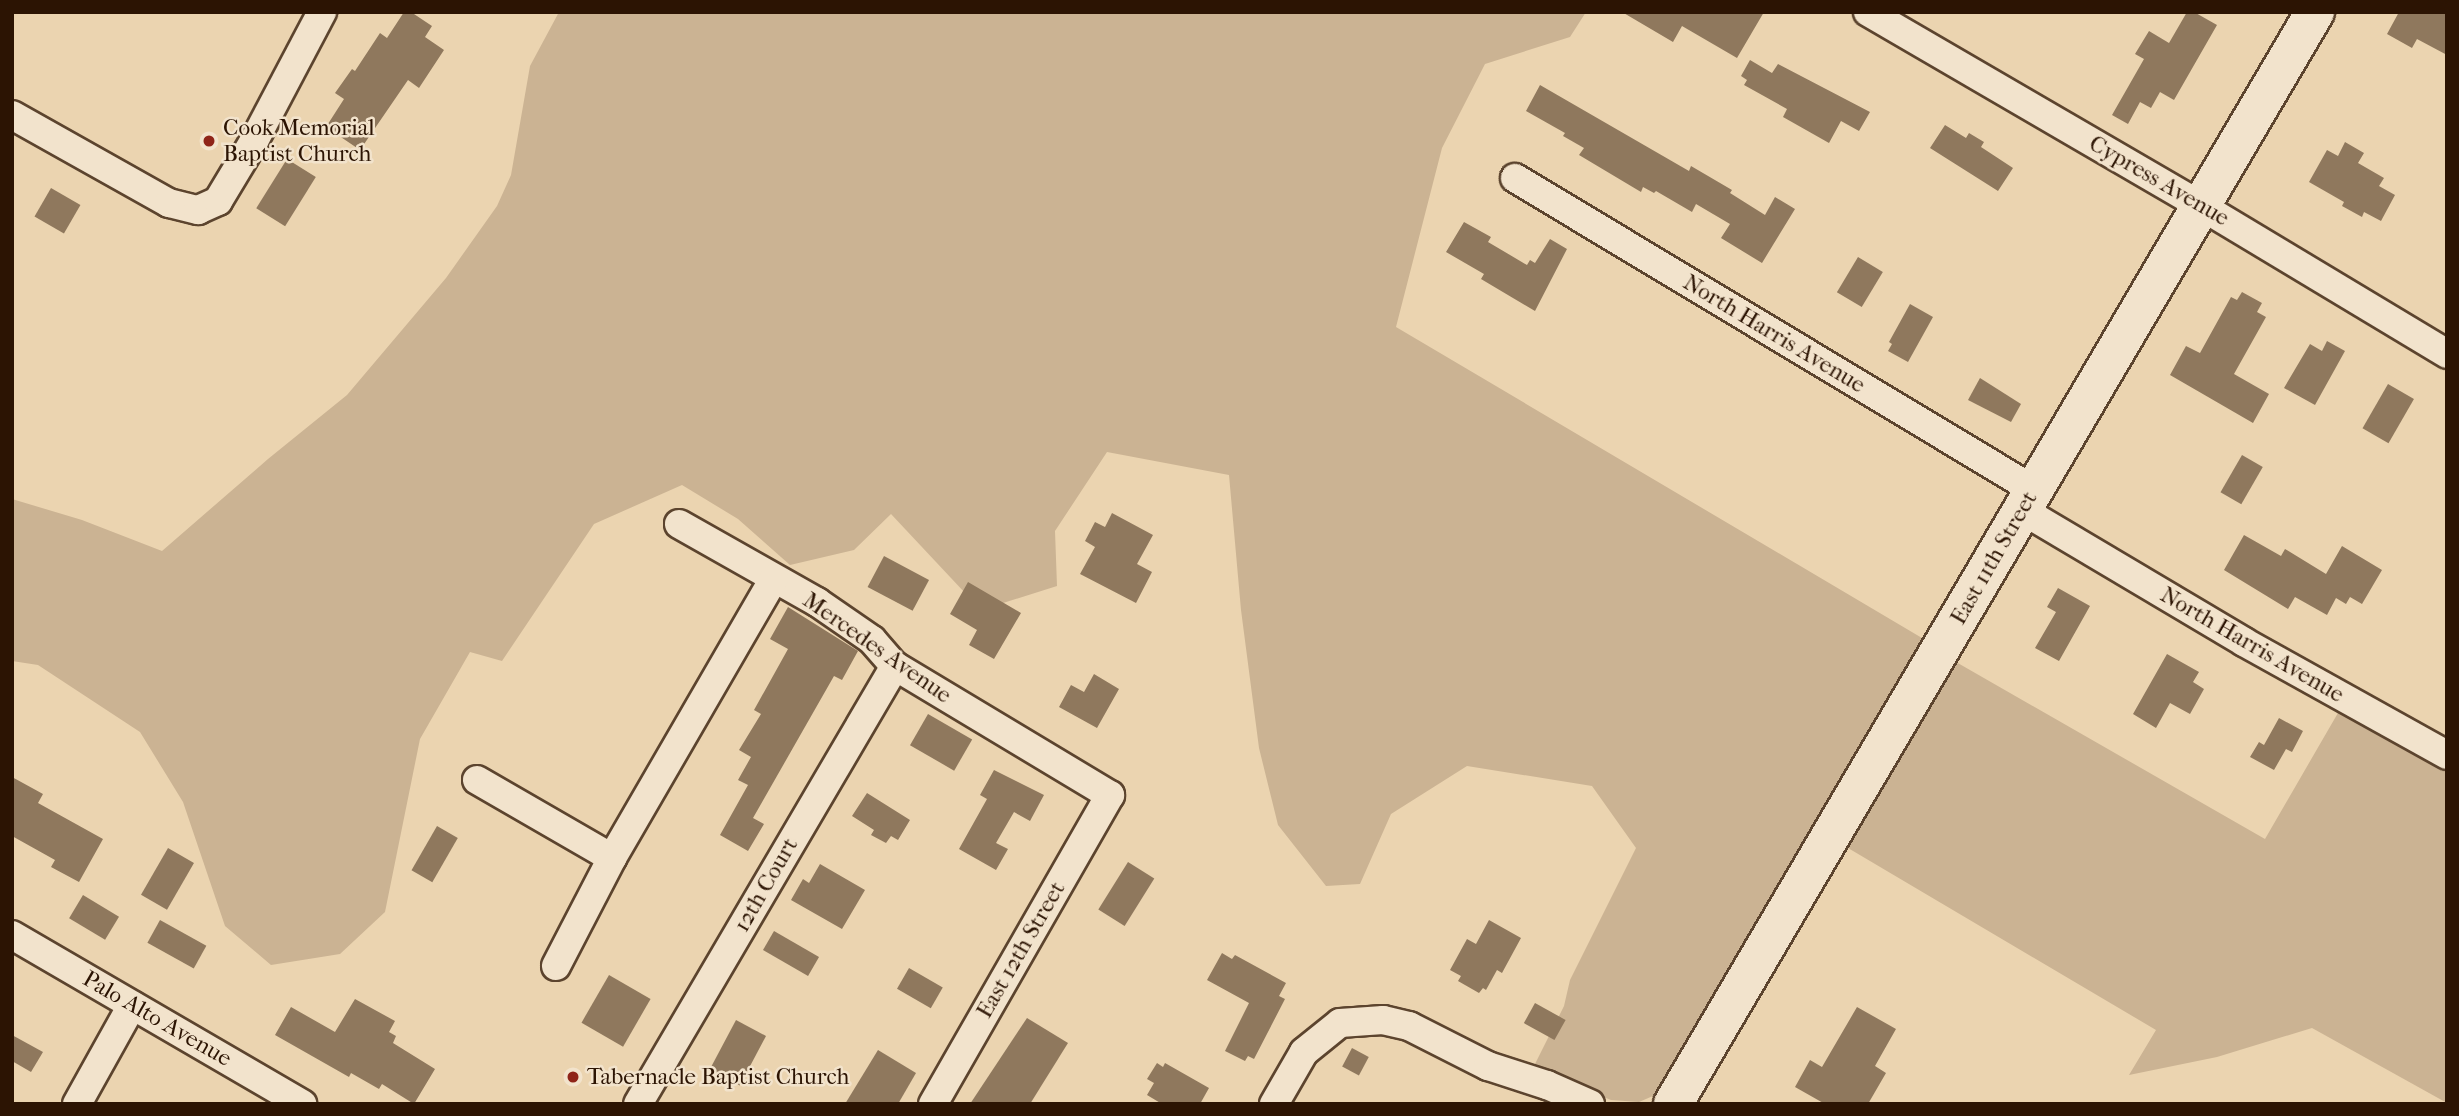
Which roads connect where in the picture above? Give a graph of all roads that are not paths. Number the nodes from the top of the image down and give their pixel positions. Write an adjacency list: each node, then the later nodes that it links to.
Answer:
1 (321, 12): 4 (street)
2 (1868, 12): 6 (street, Cypress Avenue)
3 (2315, 12): 6 (main road, East 11th Street)
4 (12, 115)
5 (1515, 178): 8 (street, North Harris Avenue)
6 (2201, 206): 7 (street, Cypress Avenue); 8 (main road, East 11th Street)
7 (2447, 354)
8 (2028, 500): 12 (street, North Harris Avenue); 25 (main road, East 11th Street)
9 (679, 524): 10 (street, Mercedes Avenue)
10 (774, 579): 11 (street, Mercedes Avenue); 15 (street)
11 (895, 666): 14 (street, Mercedes Avenue); 21 (street, 12th Court)
12 (2447, 755)
13 (477, 780): 15 (street)
14 (1110, 795): 22 (street, East 12th Street)
15 (612, 858): 17 (street)
16 (12, 934): 18 (street, Palo Alto Avenue)
17 (556, 966)
18 (132, 1005): 19 (street); 20 (street, Palo Alto Avenue)
19 (77, 1104)
20 (302, 1104)
21 (638, 1104)
22 (933, 1104)
23 (1274, 1104): 24 (street)
24 (1590, 1104)
25 (1673, 1104)

